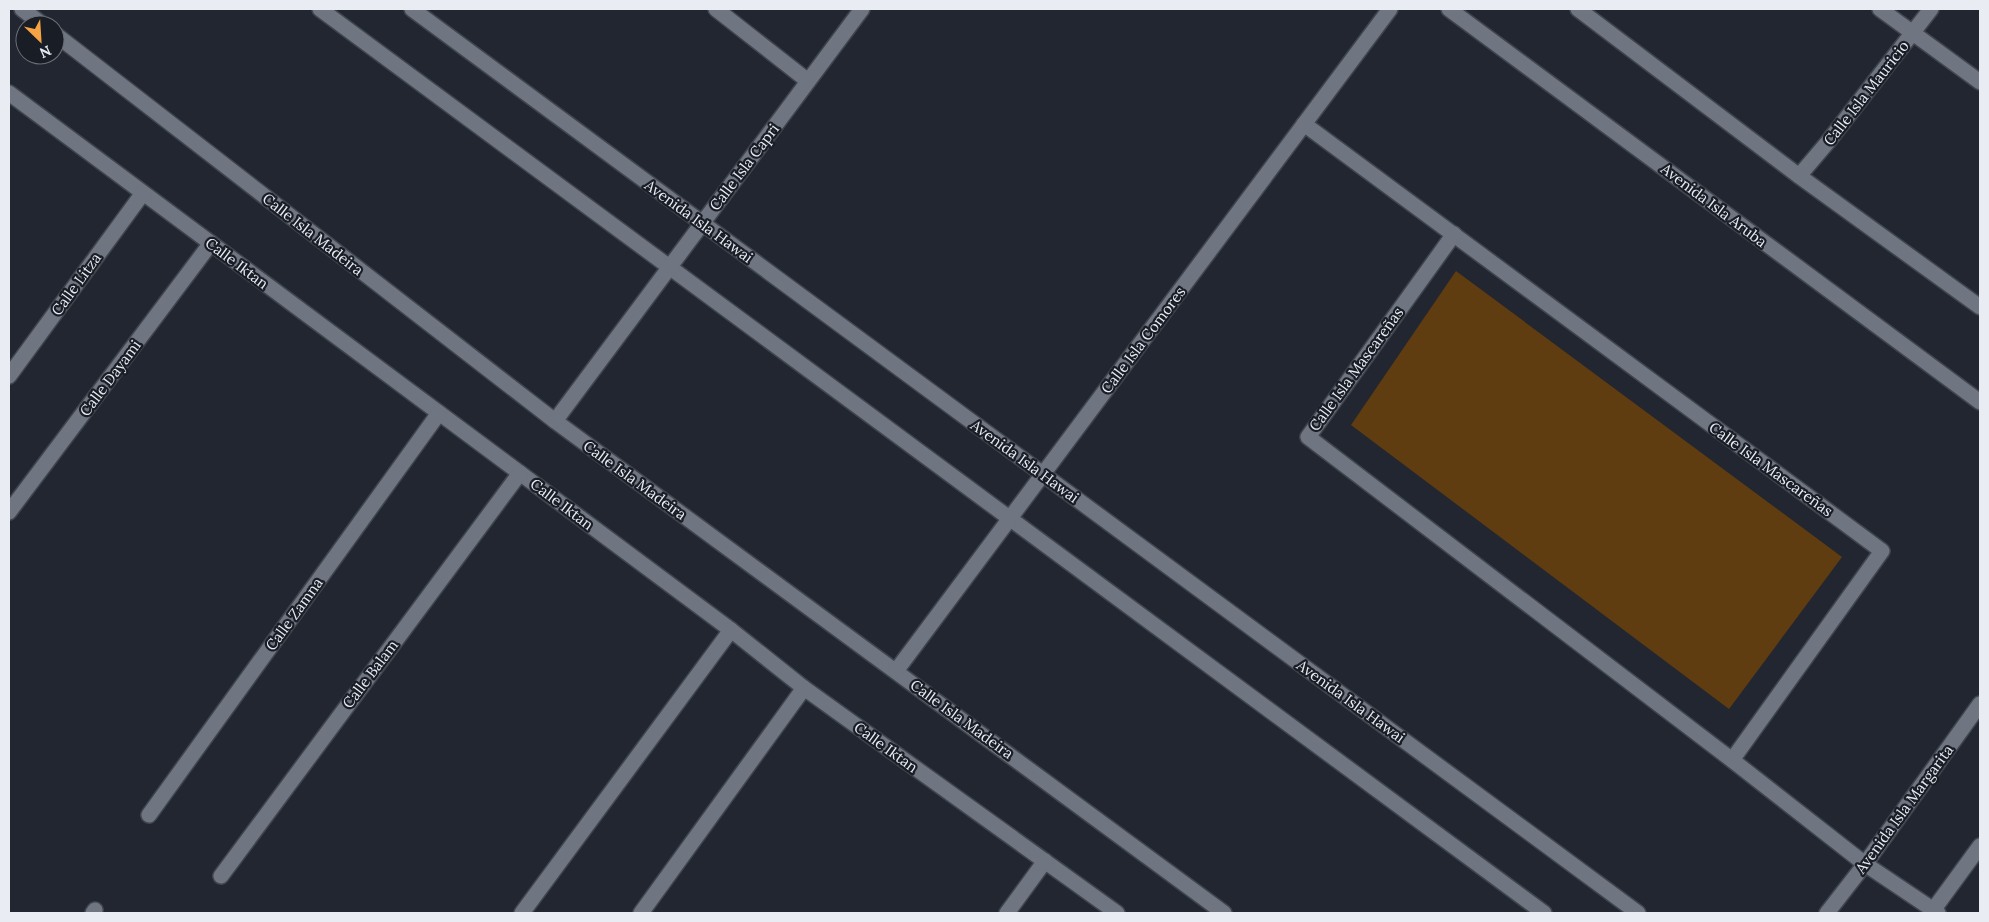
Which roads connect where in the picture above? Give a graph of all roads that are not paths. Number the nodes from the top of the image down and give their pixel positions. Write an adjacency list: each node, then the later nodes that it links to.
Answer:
1 (320, 9): 21 (street)
2 (412, 9): 18 (street, Avenida Isla Hawai)
3 (716, 9): 12 (street)
4 (862, 9): 12 (street, Calle Isla Capri)
5 (1390, 9): 15 (street, Calle Isla Comores)
6 (1449, 9): 24 (street, Avenida Isla Aruba)
7 (1578, 9): 16 (street)
8 (1880, 9): 10 (street)
9 (1931, 9): 10 (street, Calle Isla Mauricio)
10 (1913, 33): 13 (street); 16 (street, Calle Isla Mauricio)
11 (65, 42): 26 (street, Calle Isla Madeira)
12 (808, 81): 18 (street, Calle Isla Capri)
13 (1980, 82)
14 (9, 93): 17 (street, Calle Iktan)
15 (1304, 124): 19 (street, Calle Isla Mascareñas); 28 (street, Calle Isla Comores)
16 (1799, 176): 22 (street)
17 (143, 193): 20 (street, Calle Iktan); 23 (street, Calle Litza)
18 (702, 223): 21 (street, Calle Isla Capri); 28 (street, Avenida Isla Hawai)
19 (1454, 234): 35 (street, Calle Isla Mascareñas); 35 (street, Calle Isla Mascareñas)
20 (210, 243): 25 (street, Calle Iktan); 29 (street, Calle Dayami)
21 (670, 266): 26 (street, Calle Isla Capri); 30 (street)
22 (1980, 307)
23 (9, 376)
24 (1980, 402)
25 (439, 413): 27 (street, Calle Iktan); 36 (street, Calle Zamna)
26 (555, 421): 32 (street, Calle Isla Madeira)
27 (520, 473): 31 (street, Calle Iktan); 40 (street, Calle Balam)
28 (1043, 474): 30 (street, Calle Isla Comores); 48 (street, Avenida Isla Hawai)
29 (9, 512)
30 (1010, 518): 32 (street, Calle Isla Comores); 47 (street)
31 (731, 630): 33 (street, Calle Iktan); 42 (street)
32 (896, 671): 46 (street, Calle Isla Madeira)
33 (804, 688): 38 (street, Calle Iktan); 43 (street)
34 (1980, 704): 39 (street, Avenida Isla Margarita)
35 (1732, 760): 39 (street, Calle Isla Mascareñas)
36 (149, 815)
37 (1980, 846): 41 (street)
38 (1045, 861): 44 (street); 45 (street, Calle Iktan)
39 (1865, 864): 41 (street, Calle Isla Mascareñas); 49 (street, Avenida Isla Margarita)
40 (221, 876)
41 (1935, 912)
42 (522, 913)
43 (641, 913)
44 (1007, 913)
45 (1115, 913)
46 (1224, 913)
47 (1544, 913)
48 (1638, 913)
49 (1827, 913)

